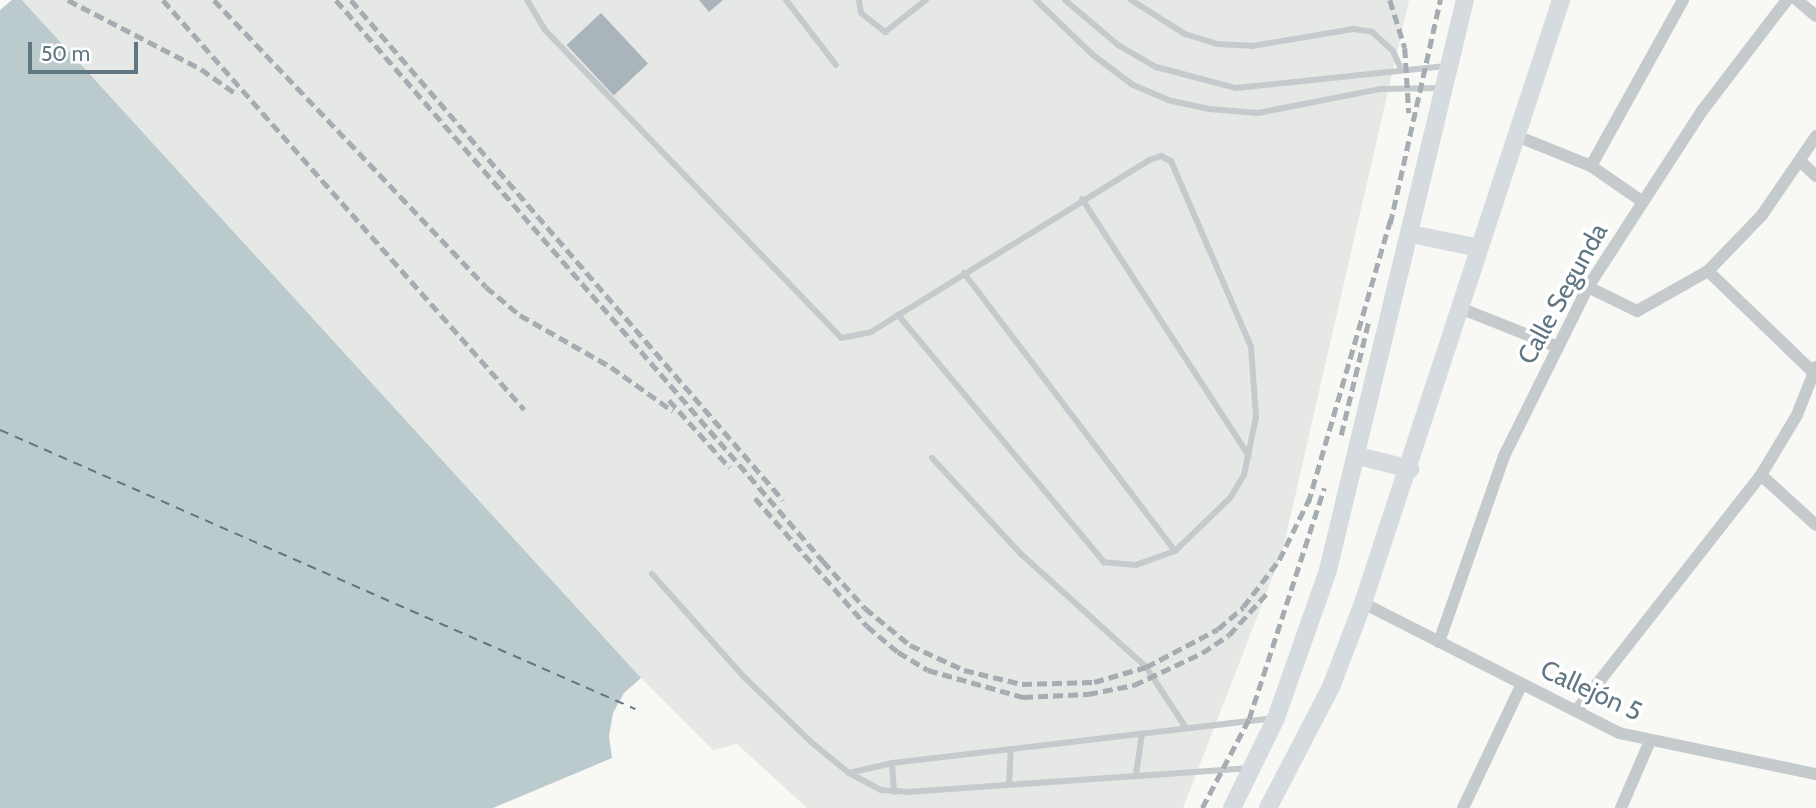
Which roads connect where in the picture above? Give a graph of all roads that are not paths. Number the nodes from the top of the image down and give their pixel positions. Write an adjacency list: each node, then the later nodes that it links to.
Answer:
1 (527, 0): 31 (lane)
2 (786, 0): 14 (lane)
3 (859, 0): 12 (lane)
4 (1036, 0): 17 (lane)
5 (1065, 0): 16 (lane)
6 (1131, 0): 16 (lane)
7 (1465, 0): 15 (main road)
8 (1561, 0): 19 (main road)
9 (1683, 0): 21 (street)
10 (1787, 0): 24 (street, Calle Segunda)
11 (1797, 0): 13 (street)
12 (923, 1)
13 (1816, 16)
14 (836, 65)
15 (1448, 66): 16 (lane); 17 (main road)
16 (1400, 67)
17 (1442, 88): 25 (main road)
18 (1816, 136): 20 (street)
19 (1519, 137): 21 (street); 26 (main road)
20 (1800, 162): 22 (street); 27 (street)
21 (1591, 166): 24 (street)
22 (1816, 176)
23 (1082, 199): 28 (lane); 34 (lane); 34 (lane)
24 (1643, 201): 29 (street, Calle Segunda)
25 (1411, 234): 26 (main road); 35 (main road)
26 (1479, 248): 30 (main road)
27 (1708, 271): 29 (street); 33 (street)
28 (964, 273): 31 (lane); 40 (lane)
29 (1588, 287): 32 (street, Calle Segunda)
30 (1460, 308): 32 (street); 37 (main road)
31 (898, 315): 40 (lane)
32 (1558, 347): 43 (street, Calle Segunda)
33 (1815, 371): 38 (street)
34 (1249, 456): 40 (lane)
35 (1359, 456): 37 (main road); 46 (main road)
36 (932, 458): 47 (lane)
37 (1410, 469): 42 (main road)
38 (1761, 475): 39 (street); 45 (street)
39 (1816, 524)
40 (1175, 551)
41 (652, 574): 53 (lane)
42 (1363, 603): 43 (street, Callejón 5); 59 (main road)
43 (1439, 642): 44 (street, Callejón 5)
44 (1521, 684): 45 (street, Callejón 5); 60 (street)
45 (1576, 711): 49 (street, Callejón 5)
46 (1276, 718): 47 (lane); 52 (main road)
47 (1186, 728): 48 (lane)
48 (1142, 734): 50 (lane); 54 (lane)
49 (1650, 741): 55 (street, Callejón 5); 61 (street)
50 (1011, 749): 51 (lane); 56 (lane)
51 (892, 763): 53 (lane); 57 (lane)
52 (1254, 768): 54 (lane); 58 (main road)
53 (849, 773): 57 (lane)
54 (1136, 774): 56 (lane)
55 (1816, 774)
56 (1009, 783): 57 (lane)
57 (894, 792)
58 (1232, 808)
59 (1268, 808)
60 (1462, 808)
61 (1621, 808)

